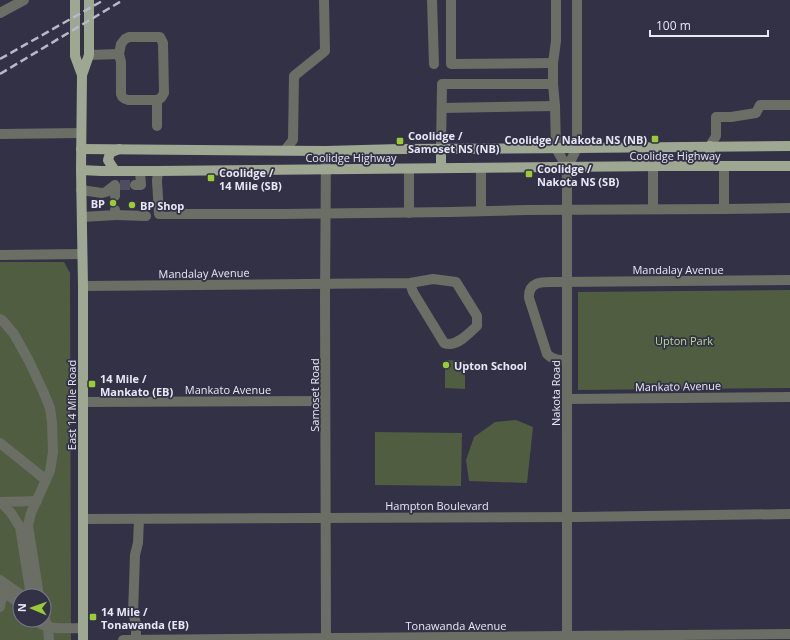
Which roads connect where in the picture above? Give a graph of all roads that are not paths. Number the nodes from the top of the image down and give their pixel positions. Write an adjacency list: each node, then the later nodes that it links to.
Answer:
1 (24, 0): 9 (street)
2 (75, 0): 14 (main road)
3 (89, 0): 11 (main road)
4 (324, 0): 30 (street)
5 (432, 0): 13 (street)
6 (451, 0): 12 (street)
7 (556, 0): 12 (street)
8 (577, 0): 27 (street)
9 (0, 13)
10 (119, 54): 11 (street); 16 (street); 16 (street)
11 (89, 55): 14 (main road)
12 (553, 62): 15 (street)
13 (434, 64)
14 (82, 75): 22 (main road, East 14 Mile Road)
15 (553, 84): 18 (street); 19 (street)
16 (157, 100): 20 (street)
17 (790, 105): 23 (street)
18 (556, 106): 19 (street); 26 (street)
19 (442, 108): 29 (street)
20 (157, 126)
21 (0, 134): 22 (street)
22 (81, 134): 28 (main road, East 14 Mile Road)
23 (710, 146): 24 (main road, Coolidge Highway); 27 (main road, Coolidge Highway); 32 (main road)
24 (790, 146)
25 (119, 148): 28 (main road, Coolidge Highway); 30 (main road, Coolidge Highway); 43 (main road)
26 (556, 148): 27 (main road, Coolidge Highway); 29 (main road, Coolidge Highway); 38 (street, Nakota Road)
27 (577, 148): 38 (street)
28 (81, 149): 41 (main road, East 14 Mile Road)
29 (441, 149): 31 (main road, Coolidge Highway); 36 (main road)
30 (285, 150): 31 (main road, Coolidge Highway); 42 (main road)
31 (326, 151): 39 (street, Samoset Road)
32 (710, 166): 33 (main road, Coolidge Highway); 35 (main road, Coolidge Highway)
33 (724, 166): 34 (main road, Coolidge Highway); 50 (street)
34 (790, 166)
35 (653, 167): 38 (main road, Coolidge Highway); 49 (street)
36 (441, 168): 37 (main road, Coolidge Highway); 40 (main road, Coolidge Highway)
37 (481, 168): 38 (main road, Coolidge Highway); 52 (street)
38 (567, 168): 51 (street, Nakota Road)
39 (326, 169): 40 (main road, Coolidge Highway); 42 (main road, Coolidge Highway); 54 (street, Samoset Road)
40 (409, 169): 53 (street)
41 (81, 170): 43 (main road, Coolidge Highway); 47 (main road, East 14 Mile Road)
42 (285, 170): 45 (main road, Coolidge Highway)
43 (115, 171): 44 (main road, Coolidge Highway); 47 (street)
44 (140, 171): 45 (main road, Coolidge Highway); 46 (street)
45 (158, 171): 54 (street)
46 (135, 185)
47 (81, 190): 56 (main road, East 14 Mile Road)
48 (790, 208): 50 (street)
49 (653, 209): 50 (street); 51 (street)
50 (724, 209)
51 (567, 210): 52 (street); 61 (street, Nakota Road)
52 (481, 212): 53 (street)
53 (409, 213): 54 (street)
54 (326, 214): 62 (street, Samoset Road)
55 (146, 216): 56 (street)
56 (82, 217): 57 (main road, East 14 Mile Road)
57 (82, 254): 58 (street); 63 (main road, East 14 Mile Road)
58 (0, 255)
59 (790, 280): 61 (street, Mandalay Avenue)
60 (410, 282): 60 (street, Mandalay Avenue); 62 (street, Mandalay Avenue)
61 (567, 282): 65 (street, Nakota Road); 65 (street, Mandalay Avenue)
62 (325, 284): 63 (street, Mandalay Avenue); 68 (street, Samoset Road)
63 (82, 286): 69 (main road, East 14 Mile Road)
64 (0, 319): 71 (street)
65 (567, 360): 67 (street, Nakota Road)
66 (790, 397): 67 (street, Mankato Avenue)
67 (567, 400): 75 (street, Nakota Road)
68 (325, 401): 69 (street, Mankato Avenue); 76 (street, Samoset Road)
69 (83, 402): 77 (main road, East 14 Mile Road)
70 (0, 443): 71 (street)
71 (46, 480): 72 (street)
72 (37, 501): 73 (street); 79 (street)
73 (1, 502): 79 (street)
74 (790, 514): 75 (street, Hampton Boulevard)
75 (567, 517): 76 (street, Hampton Boulevard); 89 (street, Nakota Road)
76 (326, 518): 78 (street, Hampton Boulevard); 90 (street, Samoset Road)
77 (83, 520): 78 (street, Hampton Boulevard); 87 (main road, East 14 Mile Road)
78 (139, 520): 94 (street)
79 (24, 526): 81 (street); 82 (street)
80 (3, 587): 83 (street); 84 (street)
81 (30, 588)
82 (37, 588)
83 (12, 596)
84 (0, 607)
85 (52, 625): 87 (street)
86 (47, 628): 91 (street)
87 (83, 628): 92 (main road, East 14 Mile Road)
88 (790, 634): 89 (street, Tonawanda Avenue)
89 (567, 638): 90 (street, Tonawanda Avenue)
90 (326, 639): 94 (street, Tonawanda Avenue)
91 (48, 640)
92 (83, 640)
93 (122, 640): 94 (street, Tonawanda Avenue)
94 (136, 640)

